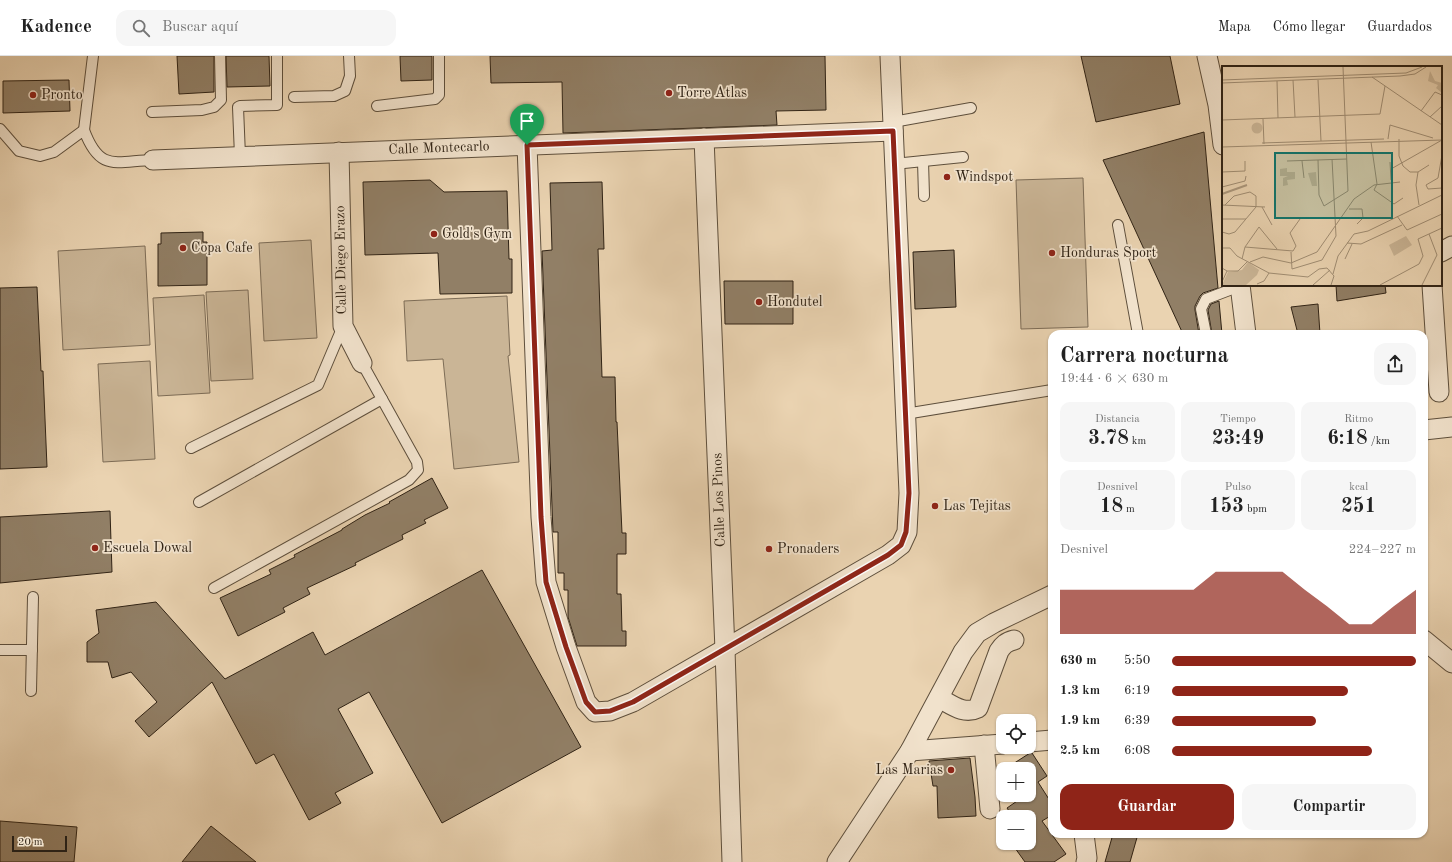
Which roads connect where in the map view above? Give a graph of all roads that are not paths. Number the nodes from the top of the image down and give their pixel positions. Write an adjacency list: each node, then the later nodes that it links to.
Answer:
1 (92, 56): 14 (lane)
2 (220, 56): 11 (lane)
3 (276, 56): 19 (lane)
4 (349, 56): 8 (lane)
5 (438, 56): 9 (lane)
6 (890, 56): 12 (street)
7 (1207, 56): 15 (street)
8 (294, 97)
9 (377, 106)
10 (971, 108): 12 (lane)
11 (152, 112)
12 (893, 126): 16 (street, Calle Montecarlo); 23 (street)
13 (0, 130): 14 (lane)
14 (84, 130): 21 (lane)
15 (1222, 137)
16 (704, 138): 17 (street, Calle Montecarlo); 50 (street, Calle Los Pinos)
17 (527, 145): 18 (street, Calle Montecarlo); 50 (street)
18 (339, 152): 19 (street, Calle Montecarlo); 30 (street, Calle Diego Erazo)
19 (240, 156): 21 (street, Calle Montecarlo)
20 (963, 157): 22 (lane)
21 (153, 160)
22 (923, 161): 23 (lane); 24 (lane)
23 (894, 164): 38 (street)
24 (924, 196)
25 (1118, 225): 31 (lane)
26 (1452, 246): 27 (street)
27 (1442, 251)
28 (1240, 286): 32 (lane); 33 (street)
29 (1432, 286): 36 (street)
30 (343, 326): 34 (street, Calle Diego Erazo); 41 (lane)
31 (1137, 330)
32 (1205, 330)
33 (1246, 330)
34 (362, 363): 37 (lane)
35 (1048, 391): 38 (lane)
36 (1440, 392)
37 (382, 399): 42 (lane); 43 (lane)
38 (905, 414): 50 (street)
39 (1452, 427): 40 (street)
40 (1428, 430)
41 (191, 448)
42 (199, 502)
43 (214, 588)
44 (32, 597): 49 (lane)
45 (1048, 597): 53 (street)
46 (1014, 640): 53 (street)
47 (1428, 643): 51 (street)
48 (0, 650): 49 (lane)
49 (32, 650): 52 (lane)
50 (725, 650): 61 (street, Calle Los Pinos)
51 (1452, 663)
52 (31, 690)
53 (939, 698): 58 (street)
54 (1048, 740): 55 (street)
55 (1036, 741)
56 (996, 744): 57 (street)
57 (984, 745): 58 (street); 59 (street)
58 (910, 750): 62 (street)
59 (990, 809)
60 (1084, 838): 63 (street)
61 (732, 862)
62 (837, 862)
63 (1086, 862)

